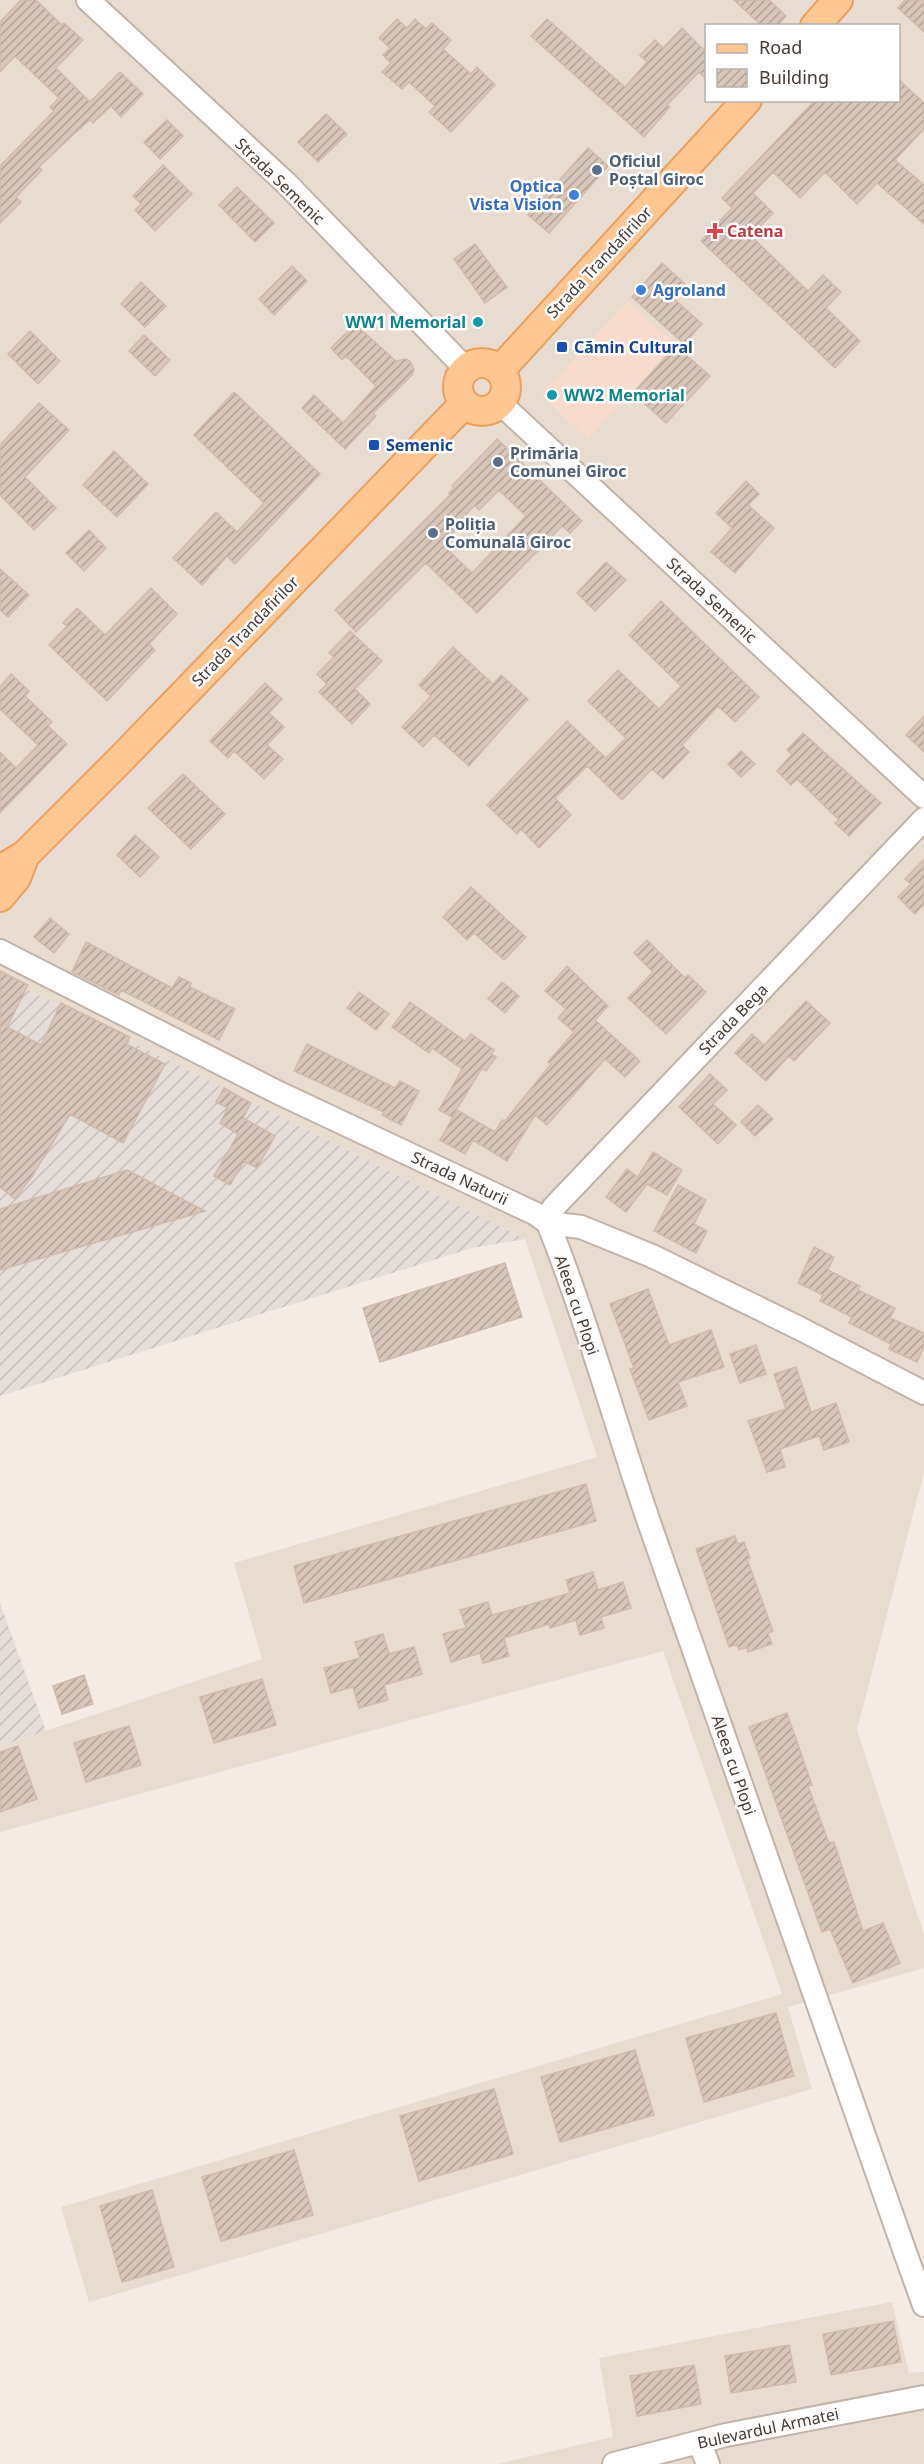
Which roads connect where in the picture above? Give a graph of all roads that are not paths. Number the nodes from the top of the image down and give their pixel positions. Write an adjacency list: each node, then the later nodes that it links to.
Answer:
1 (88, 0): 5 (street, Strada Semenic)
2 (838, 0): 3 (main road)
3 (817, 24)
4 (745, 102): 6 (main road, Strada Trandafirilor)
5 (466, 369): 6 (main road); 7 (main road)
6 (500, 370): 8 (main road)
7 (464, 404): 8 (main road); 11 (main road, Strada Trandafirilor)
8 (501, 404): 9 (street, Strada Semenic)
9 (924, 797)
10 (924, 819): 15 (street, Strada Bega)
11 (25, 855): 12 (main road, Strada Trandafirilor); 13 (main road, Strada Trandafirilor)
12 (0, 870)
13 (0, 897)
14 (0, 951): 15 (street, Strada Naturii)
15 (548, 1223): 16 (street, Strada Naturii); 17 (street, Aleea cu Plopi)
16 (924, 1393)
17 (924, 2305)
18 (924, 2397): 19 (street, Bulevardul Armatei)
19 (699, 2442): 20 (street, Bulevardul Armatei); 21 (street)
20 (614, 2464)
21 (708, 2464)

